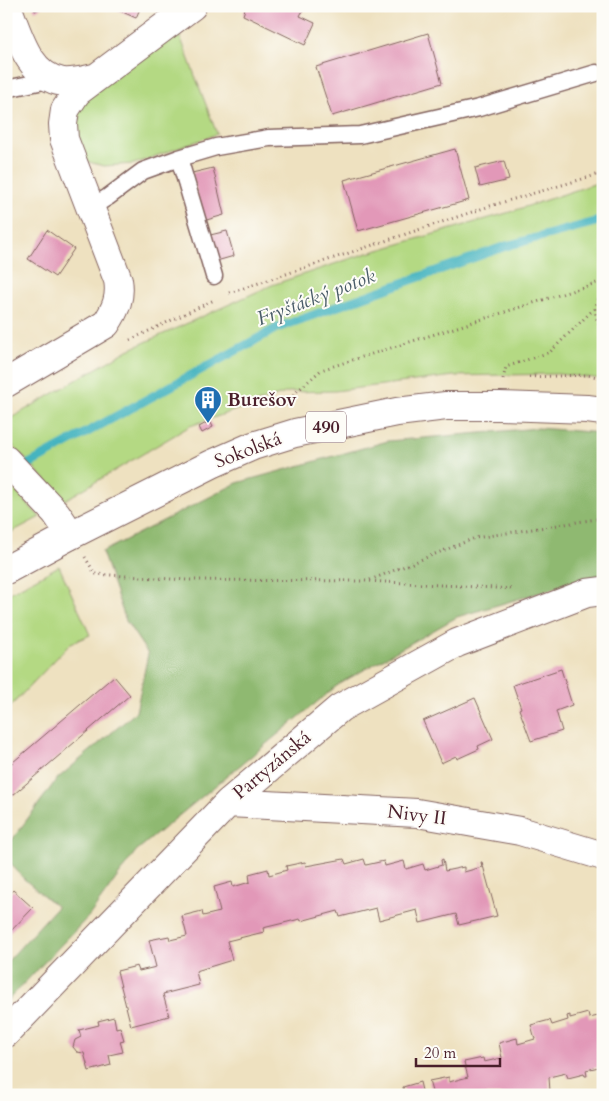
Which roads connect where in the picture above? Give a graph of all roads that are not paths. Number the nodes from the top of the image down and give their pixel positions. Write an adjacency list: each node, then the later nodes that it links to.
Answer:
1 (7, 6): 5 (street)
2 (192, 6): 4 (street)
3 (596, 73): 7 (lane)
4 (94, 78): 5 (street); 8 (street)
5 (52, 79): 6 (lane)
6 (6, 89)
7 (178, 158): 8 (lane); 9 (lane)
8 (92, 207): 10 (street)
9 (214, 276)
10 (6, 383)
11 (603, 411): 13 (street, Sokolská / 490)
12 (6, 460): 13 (street)
13 (71, 535): 14 (street, Sokolská / 490)
14 (6, 570)
15 (603, 591): 16 (street, Partyzánská)
16 (228, 803): 17 (street, Nivy II); 18 (street, Partyzánská)
17 (603, 856)
18 (6, 1033)

